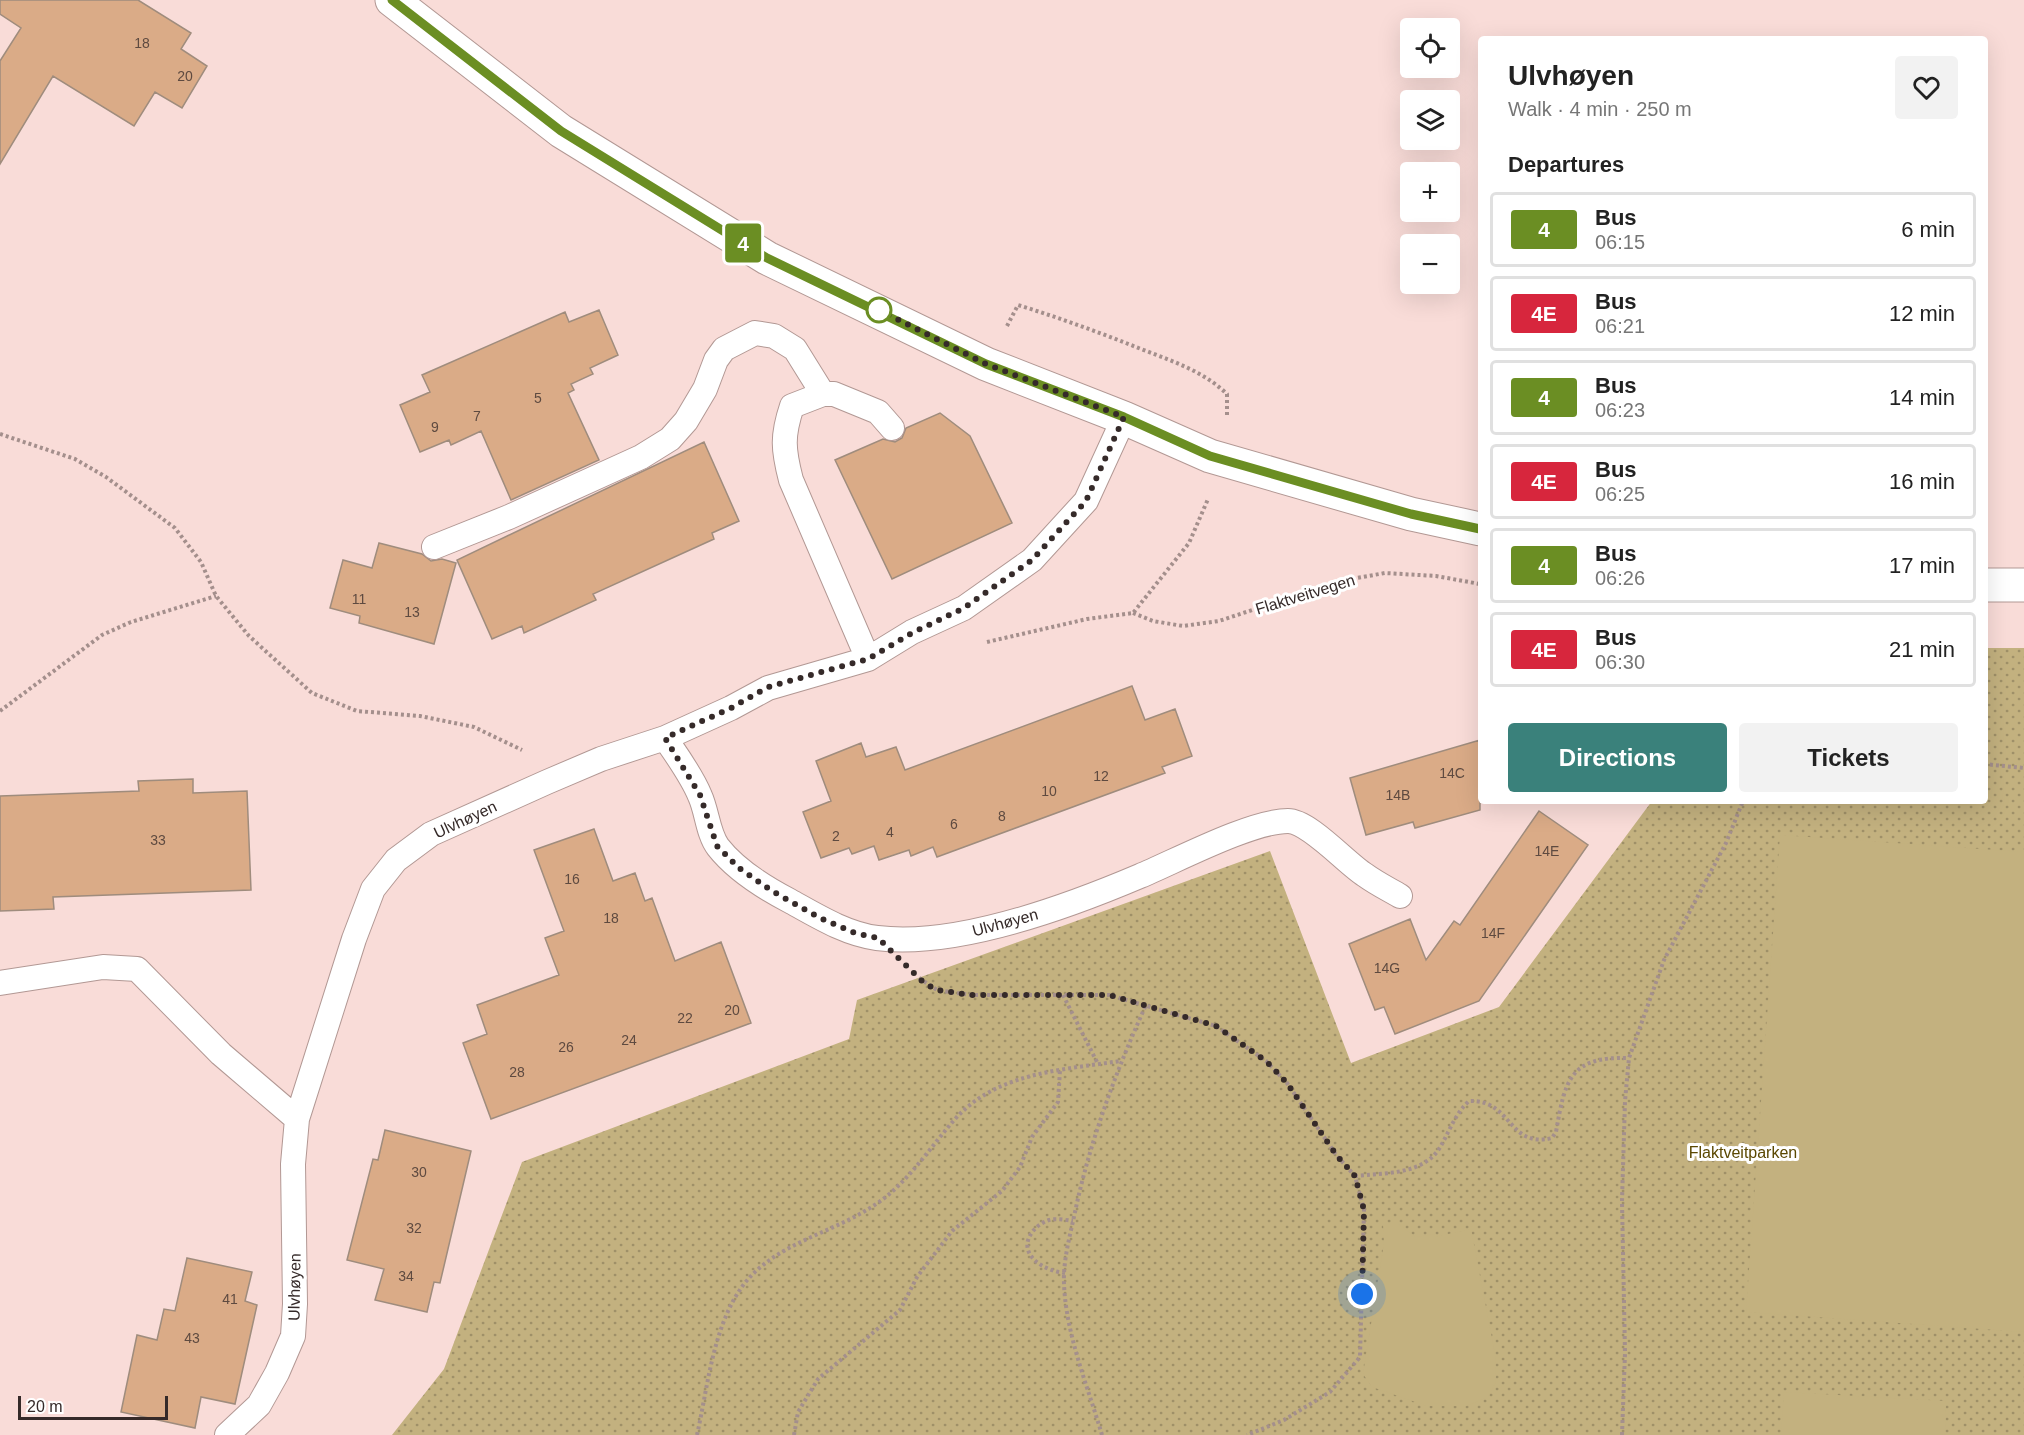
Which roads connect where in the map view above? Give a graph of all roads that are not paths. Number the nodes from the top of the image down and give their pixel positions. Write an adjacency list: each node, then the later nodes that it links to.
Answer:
1 (392, 0): 3 (main road)
2 (823, 394): 4 (lane); 6 (lane); 9 (lane)
3 (1124, 417): 5 (main road); 9 (lane, Ulvhøyen)
4 (892, 428)
5 (1478, 529)
6 (434, 547)
7 (1988, 585): 8 (main road)
8 (2024, 585)
9 (868, 659): 10 (lane, Ulvhøyen)
10 (665, 738): 11 (lane, Ulvhøyen); 13 (lane, Ulvhøyen)
11 (1400, 896)
12 (0, 983): 13 (lane)
13 (297, 1119): 14 (lane, Ulvhøyen)
14 (227, 1435)

